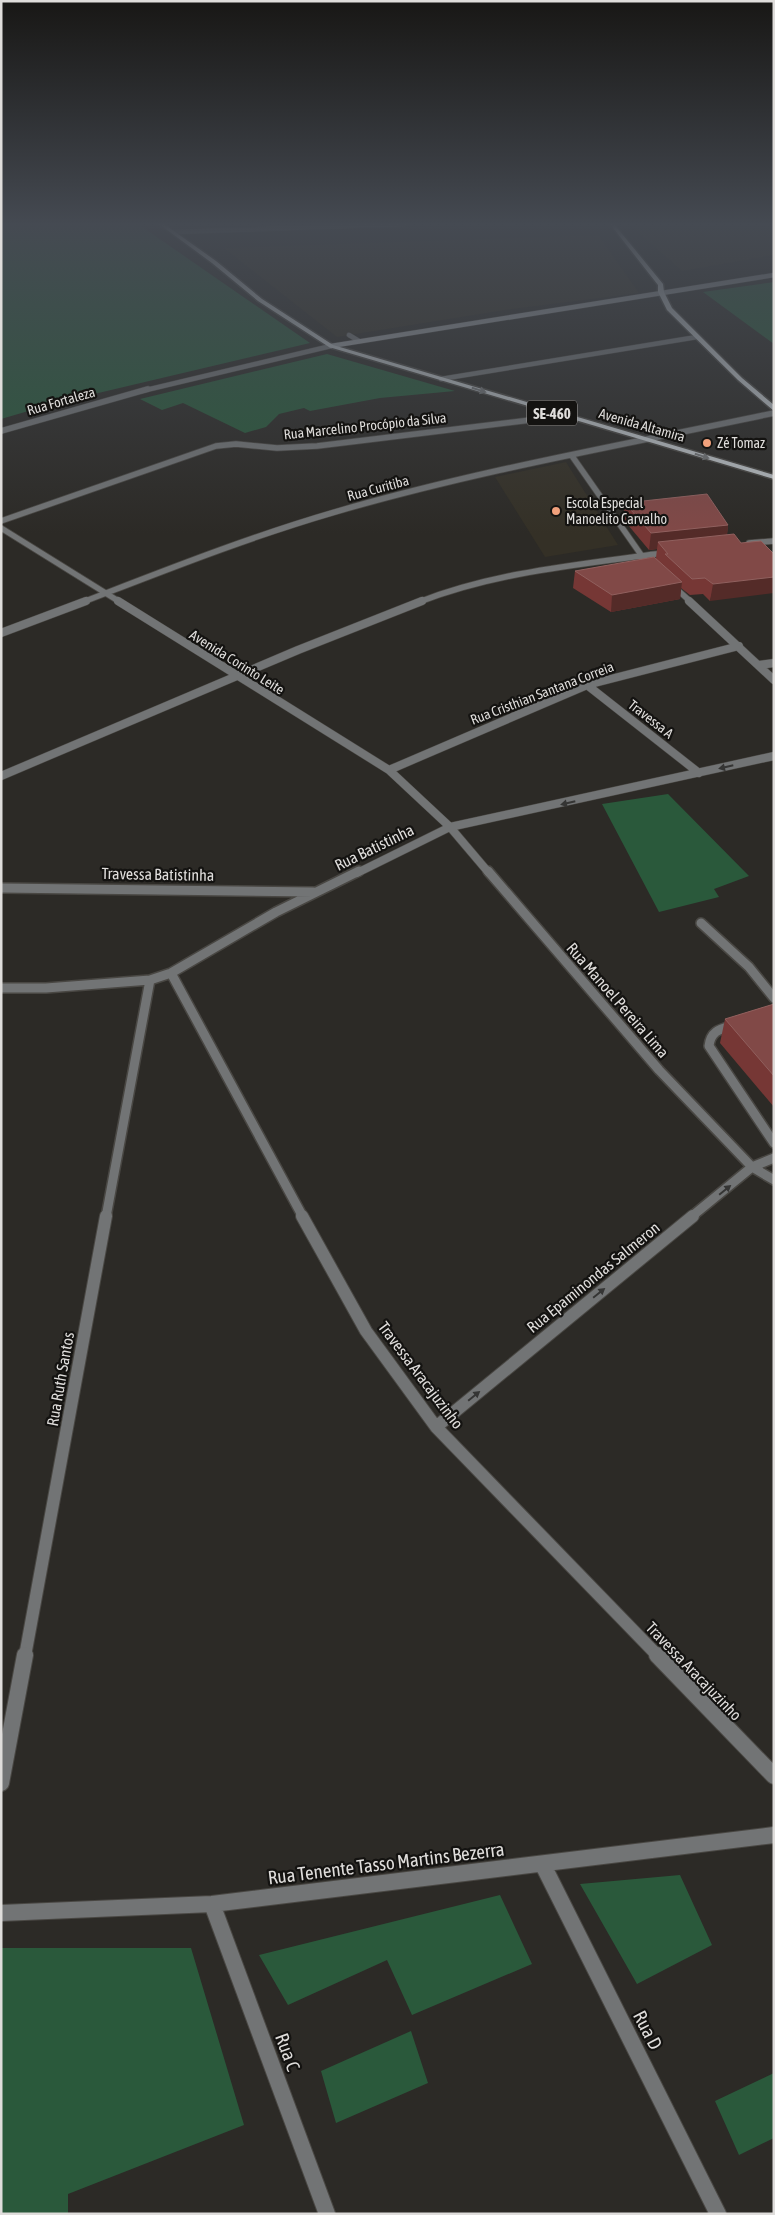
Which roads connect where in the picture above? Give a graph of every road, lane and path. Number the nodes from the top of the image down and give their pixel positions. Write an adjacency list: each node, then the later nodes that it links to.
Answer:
1 (302, 327): 7 (main road, SE-460)
2 (443, 327): 6 (main road)
3 (688, 327): 5 (main road)
4 (349, 335): 6 (street)
5 (697, 337): 8 (street); 9 (main road)
6 (359, 341): 7 (main road)
7 (331, 346): 8 (main road, Avenida Altamira / SE-460); 12 (street, Rua Fortaleza)
8 (441, 379): 11 (main road, Avenida Altamira / SE-460, one-way to 11)
9 (774, 409)
10 (774, 413): 13 (street, Rua Curitiba)
11 (564, 416): 13 (main road, Avenida Altamira / SE-460); 16 (street, Rua Marcelino Procópio da Silva)
12 (1, 431)
13 (649, 440): 14 (street, Rua Curitiba); 15 (main road, Avenida Altamira / SE-460, one-way to 15)
14 (572, 456): 21 (street); 24 (street, Rua Curitiba)
15 (774, 477)
16 (1, 522)
17 (1, 528): 24 (street, Avenida Corinto Leite)
18 (774, 541): 19 (street)
19 (745, 544)
20 (678, 551): 21 (street)
21 (640, 555): 22 (street); 29 (street)
22 (646, 562)
23 (668, 581): 26 (street)
24 (107, 595): 25 (street, Rua Curitiba); 29 (street, Avenida Corinto Leite)
25 (1, 634)
26 (739, 646): 28 (street); 31 (street, Rua Cristhian Santana Correia)
27 (774, 663): 28 (street)
28 (759, 665): 30 (street)
29 (237, 677): 33 (street, Avenida Corinto Leite); 35 (street)
30 (774, 680)
31 (587, 685): 33 (street, Rua Cristhian Santana Correia); 34 (street, Travessa A)
32 (774, 756): 34 (street, Rua Batistinha, one-way to 34)
33 (389, 770): 36 (street, Avenida Corinto Leite)
34 (699, 773): 36 (street, Rua Batistinha, one-way to 36)
35 (1, 776)
36 (450, 827): 38 (street, Rua Batistinha); 47 (street, Rua Manoel Pereira Lima)
37 (1, 888): 38 (street, Travessa Batistinha)
38 (315, 892): 40 (street, Rua Batistinha)
39 (701, 923): 43 (street)
40 (171, 973): 41 (street, Rua Batistinha); 49 (street, Travessa Aracajuzinho)
41 (150, 980): 42 (street, Rua Batistinha); 51 (street, Rua Ruth Santos)
42 (1, 988)
43 (774, 998)
44 (749, 1021): 45 (street)
45 (774, 1143)
46 (774, 1158): 47 (street, Rua Epaminondas Salmeron)
47 (752, 1168): 48 (street, Rua Manoel Pereira Lima); 49 (street, Rua Epaminondas Salmeron, one-way to 47)
48 (774, 1180)
49 (436, 1427): 50 (street, Travessa Aracajuzinho)
50 (774, 1776)
51 (1, 1783)
52 (774, 1835): 53 (street, Rua Tenente Tasso Martins Bezerra)
53 (543, 1865): 54 (street, Rua Tenente Tasso Martins Bezerra); 57 (street, Rua D)
54 (212, 1904): 55 (street, Rua Tenente Tasso Martins Bezerra); 56 (street, Rua C)
55 (1, 1914)
56 (327, 2214)
57 (718, 2214)

